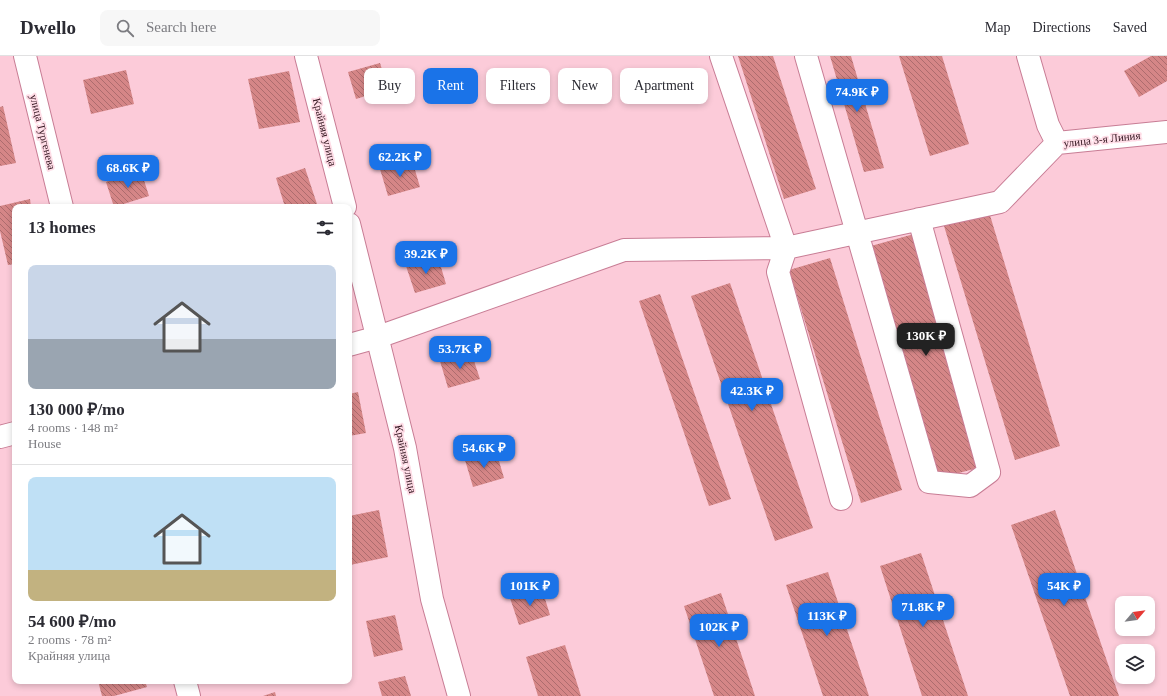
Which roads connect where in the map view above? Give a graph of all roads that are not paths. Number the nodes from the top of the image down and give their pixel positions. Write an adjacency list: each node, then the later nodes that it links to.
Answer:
1 (25, 56): 8 (street, улица Тургенева)
2 (306, 56): 9 (street, Крайняя улица)
3 (721, 56): 13 (street)
4 (806, 56): 11 (street)
5 (1028, 56): 7 (street, улица 3-я Линия)
6 (1167, 132): 7 (street, улица 3-я Линия)
7 (1057, 144): 10 (street)
8 (61, 204)
9 (344, 204)
10 (919, 219): 11 (street); 11 (street)
11 (858, 233): 13 (street)
12 (352, 236): 14 (street, Крайняя улица)
13 (786, 248): 14 (street); 18 (street)
14 (378, 337): 15 (street); 21 (street, Крайняя улица)
15 (352, 344)
16 (12, 434): 17 (street)
17 (0, 437)
18 (840, 499)
19 (186, 684): 20 (street)
20 (189, 696)
21 (459, 696)

